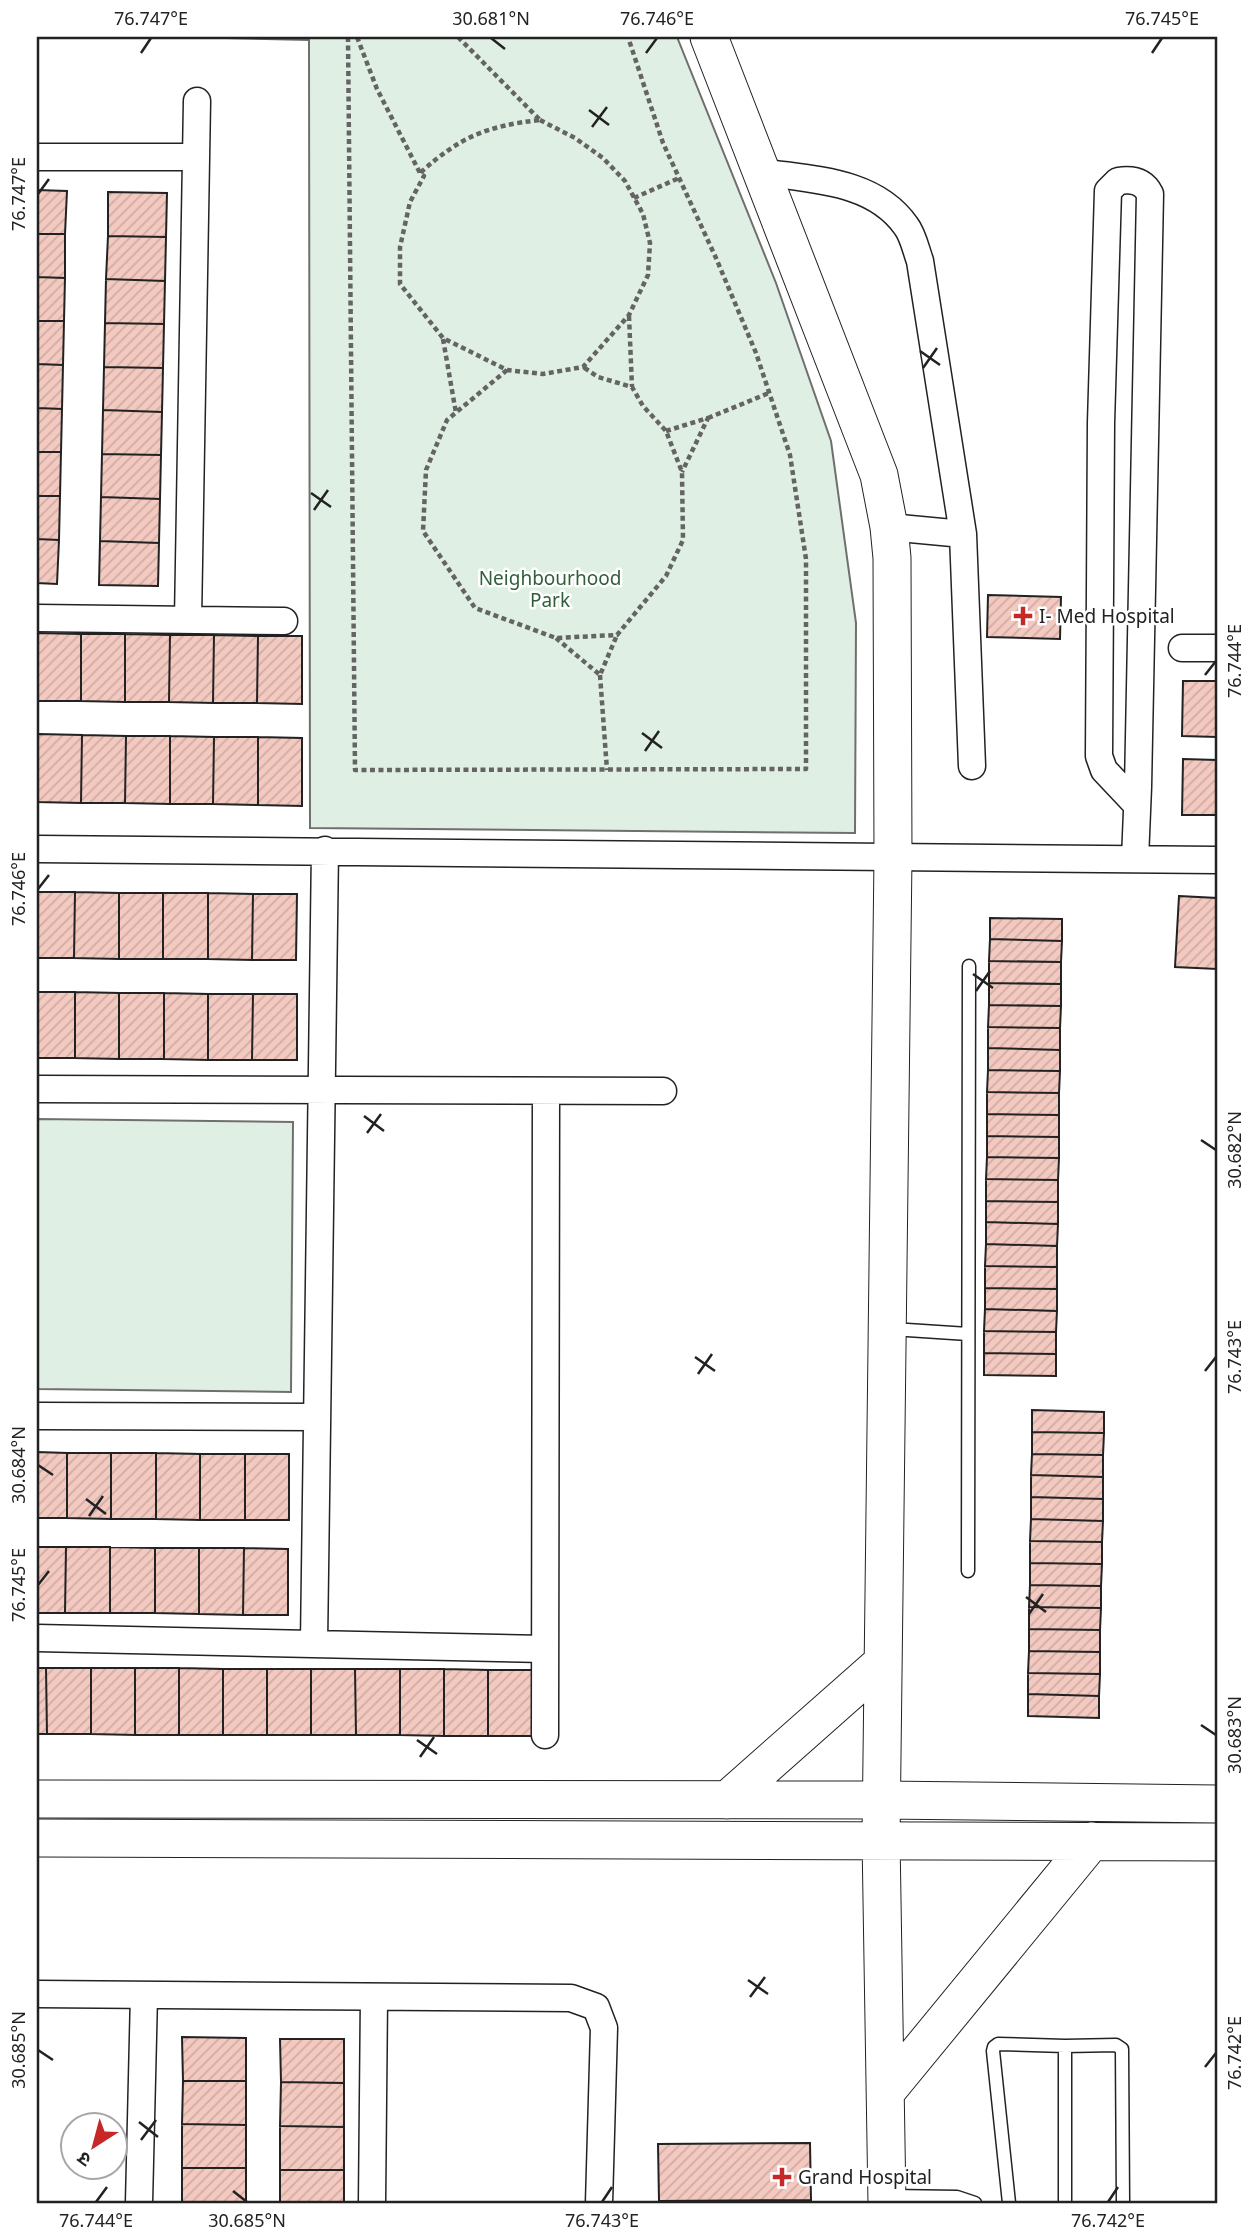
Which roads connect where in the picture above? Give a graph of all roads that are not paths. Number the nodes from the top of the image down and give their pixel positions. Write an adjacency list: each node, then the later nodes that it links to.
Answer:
1 (709, 37): 5 (main road)
2 (197, 101): 4 (street)
3 (37, 157): 4 (street)
4 (195, 157): 9 (street)
5 (762, 172): 6 (main road); 7 (street)
6 (889, 527): 7 (street); 17 (main road)
7 (963, 534): 13 (street)
8 (37, 618): 9 (street)
9 (188, 620): 10 (street)
10 (284, 621)
11 (1182, 648): 12 (street)
12 (1217, 648)
13 (972, 766)
14 (1137, 805): 14 (street); 18 (street)
15 (37, 849): 16 (street)
16 (325, 850): 17 (street); 22 (street)
17 (893, 857): 18 (street); 25 (main road)
18 (1135, 859): 19 (street)
19 (1217, 860)
20 (969, 967): 26 (lane)
21 (37, 1089): 22 (street)
22 (322, 1089): 23 (street); 28 (street)
23 (546, 1091): 24 (street); 32 (street)
24 (663, 1091)
25 (887, 1329): 26 (lane); 33 (main road)
26 (968, 1334): 29 (lane)
27 (37, 1416): 28 (street)
28 (316, 1418): 31 (street)
29 (968, 1571)
30 (37, 1638): 31 (street)
31 (314, 1643): 32 (street)
32 (545, 1649): 34 (street)
33 (883, 1662): 36 (main road); 37 (main road)
34 (545, 1735)
35 (37, 1799): 36 (main road)
36 (727, 1800): 37 (main road)
37 (882, 1800): 38 (main road); 40 (main road)
38 (1217, 1804)
39 (37, 1838): 40 (main road)
40 (881, 1839): 41 (main road); 47 (main road)
41 (1091, 1841): 42 (main road); 47 (main road)
42 (1217, 1842)
43 (37, 1994): 44 (street)
44 (144, 1995): 45 (street); 49 (street)
45 (374, 1997): 50 (street); 51 (street)
46 (1065, 2046): 53 (lane); 54 (lane); 55 (lane)
47 (886, 2092): 48 (main road)
48 (887, 2200): 52 (lane)
49 (139, 2203)
50 (372, 2203)
51 (599, 2203)
52 (975, 2203)
53 (1009, 2203)
54 (1065, 2203)
55 (1124, 2203)

